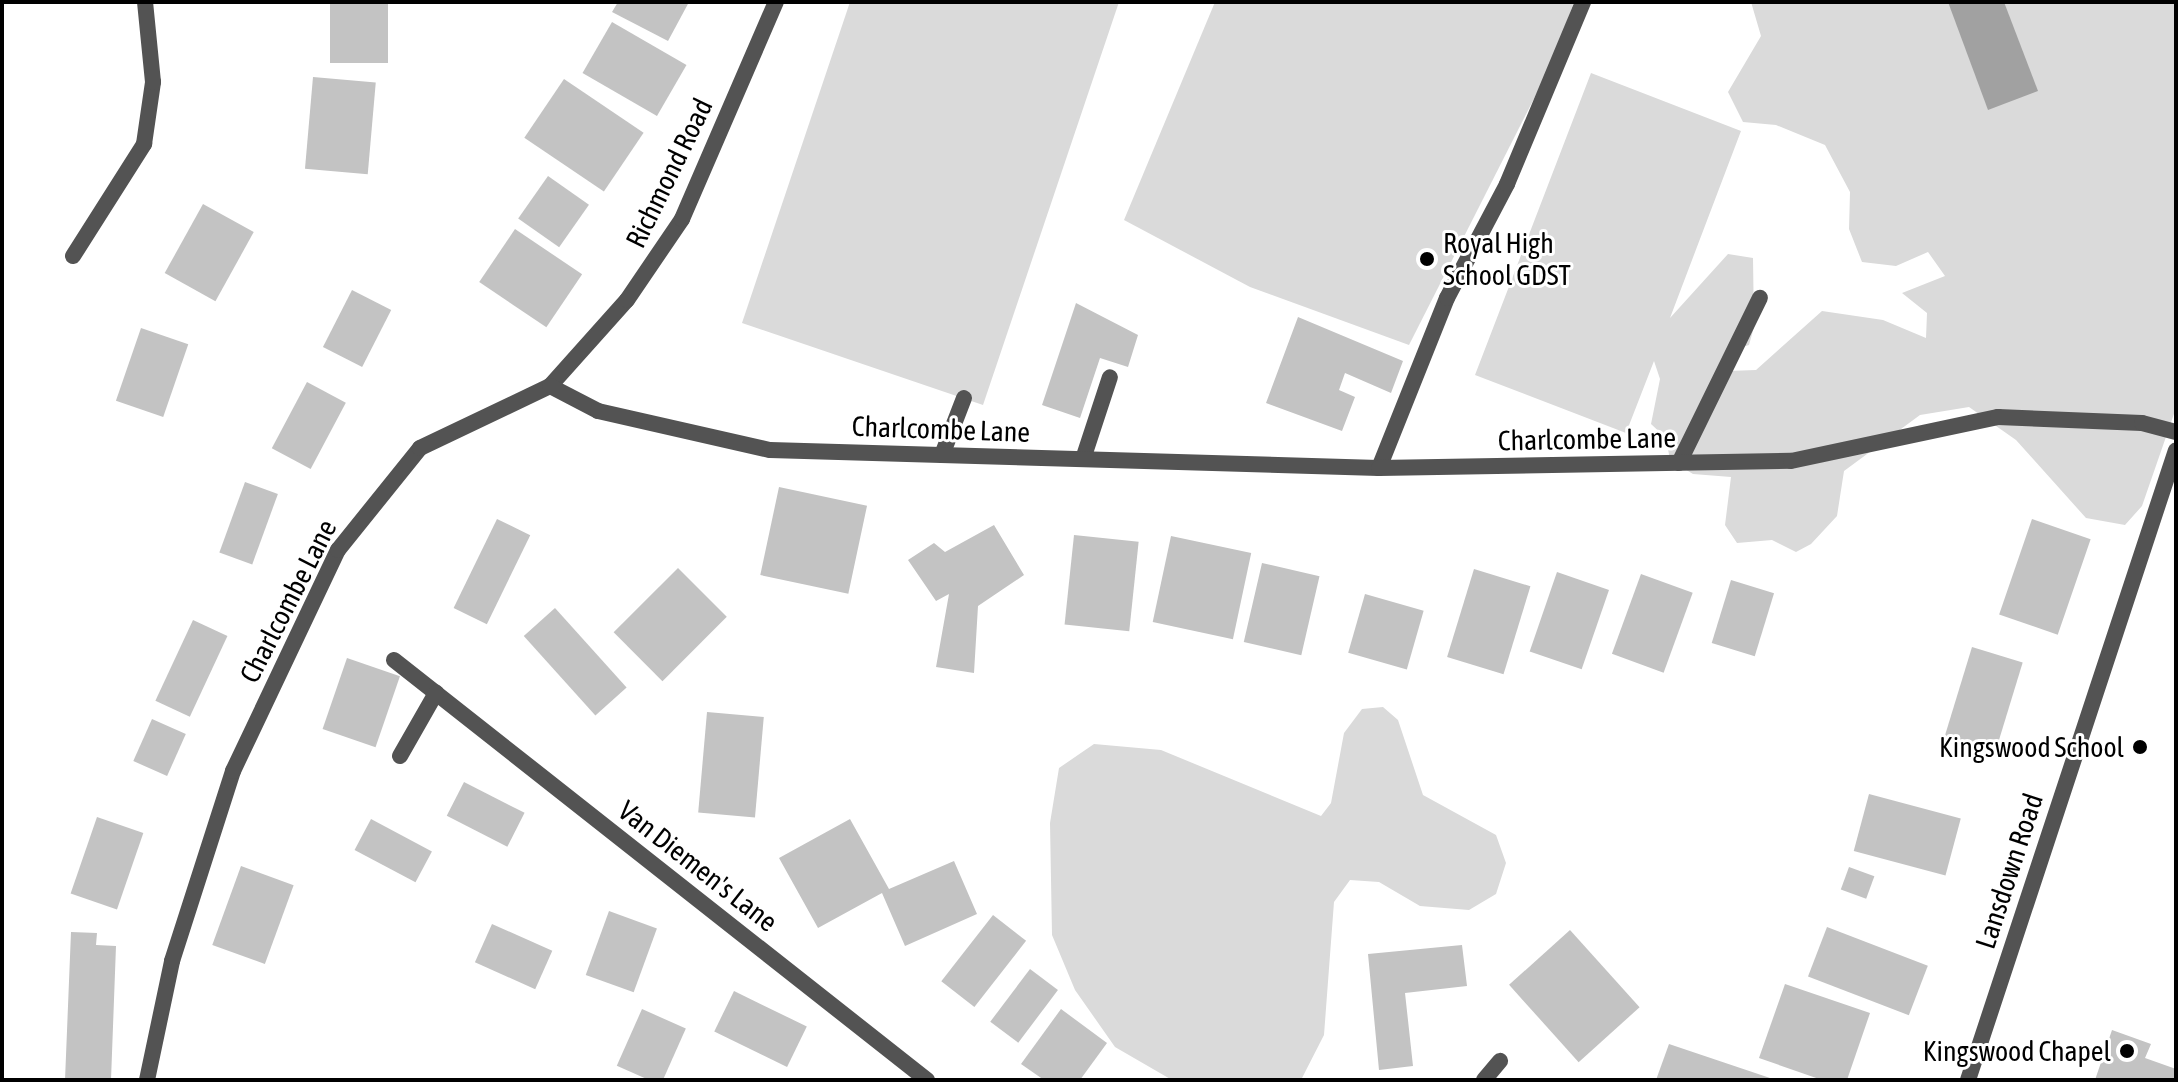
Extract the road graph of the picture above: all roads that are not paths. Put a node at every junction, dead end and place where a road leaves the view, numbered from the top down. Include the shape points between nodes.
1 (145, 2) edge
2 (776, 2) edge
3 (1583, 2) edge
4 (73, 256) dead end
5 (1760, 298) dead end
6 (1110, 377) dead end
7 (550, 386) junction
8 (964, 398) dead end
9 (2176, 432) edge
10 (2176, 450) edge
11 (942, 455) junction
12 (1083, 459) junction
13 (1679, 463) junction
14 (1379, 468) junction
15 (394, 660) dead end
16 (436, 693) junction
17 (400, 756) dead end
18 (1500, 1061) dead end
19 (147, 1080) edge
20 (927, 1080) edge
21 (1484, 1080) edge
22 (1968, 1080) edge

1 - 4 street via 153,82 144,144
2 - 7 street, Richmond Road via 676,229 627,300
3 - 14 street via 1507,184 1447,298
5 - 13 street
6 - 12 street
7 - 11 street, Charlcombe Lane via 598,411 770,450
7 - 19 street, Charlcombe Lane via 420,448 338,550 233,771 172,961
8 - 11 street
9 - 13 street, Charlcombe Lane via 2142,423 1998,417 1791,461
10 - 22 street, Lansdown Road
11 - 12 street, Charlcombe Lane
12 - 14 street, Charlcombe Lane
13 - 14 street, Charlcombe Lane
15 - 16 street, Van Diemen's Lane
16 - 17 street
16 - 20 street, Van Diemen's Lane
18 - 21 street

